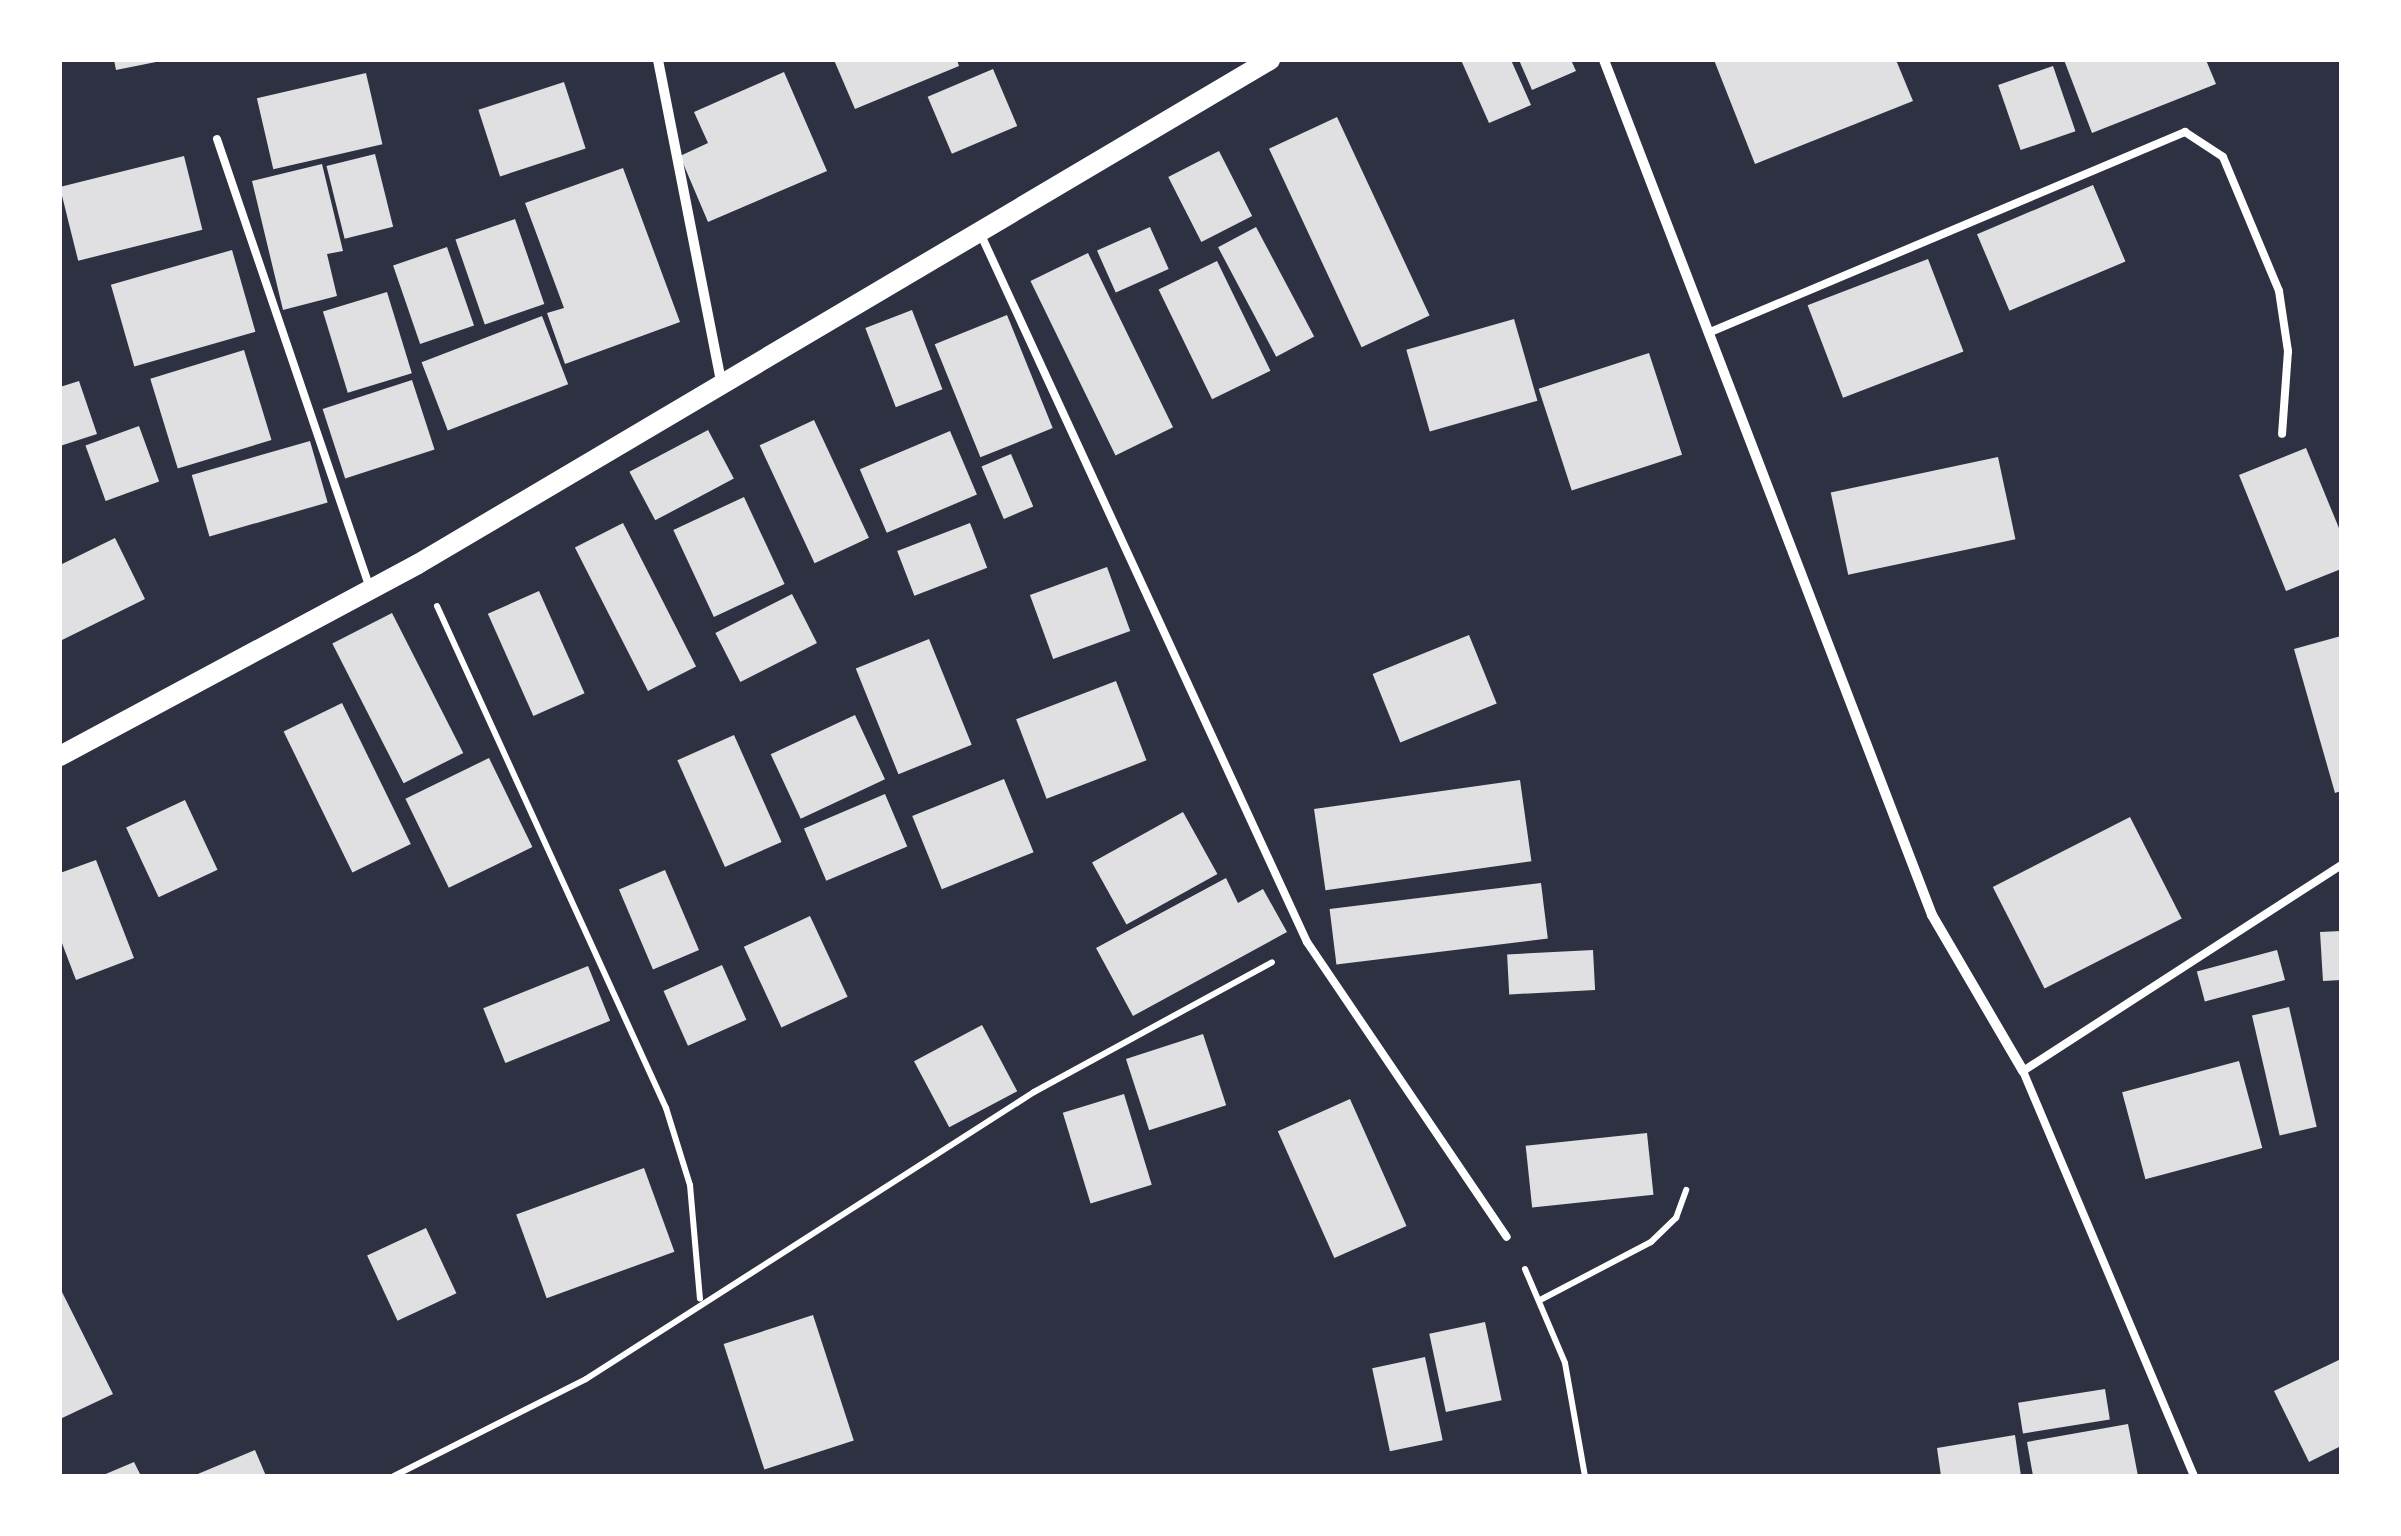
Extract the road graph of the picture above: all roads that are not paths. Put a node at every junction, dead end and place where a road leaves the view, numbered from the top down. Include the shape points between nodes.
1 (658, 60) edge
2 (1270, 60) edge
3 (1604, 60) edge
4 (216, 139) dead end
5 (980, 235) junction
6 (1708, 333) junction
7 (722, 386) junction
8 (2282, 434) dead end
9 (370, 590) junction
10 (60, 756) edge
11 (2341, 865) edge
12 (2023, 1070) junction
13 (1507, 1237) road end
14 (2194, 1476) edge

1 - 7 street
2 - 5 main road
3 - 6 street
4 - 9 lane
5 - 7 main road
5 - 13 lane via 1307,942
6 - 8 lane via 2186,132 2223,157 2279,291 2288,351
6 - 12 street via 1932,915
7 - 9 main road
9 - 10 main road
11 - 12 lane
12 - 14 lane

